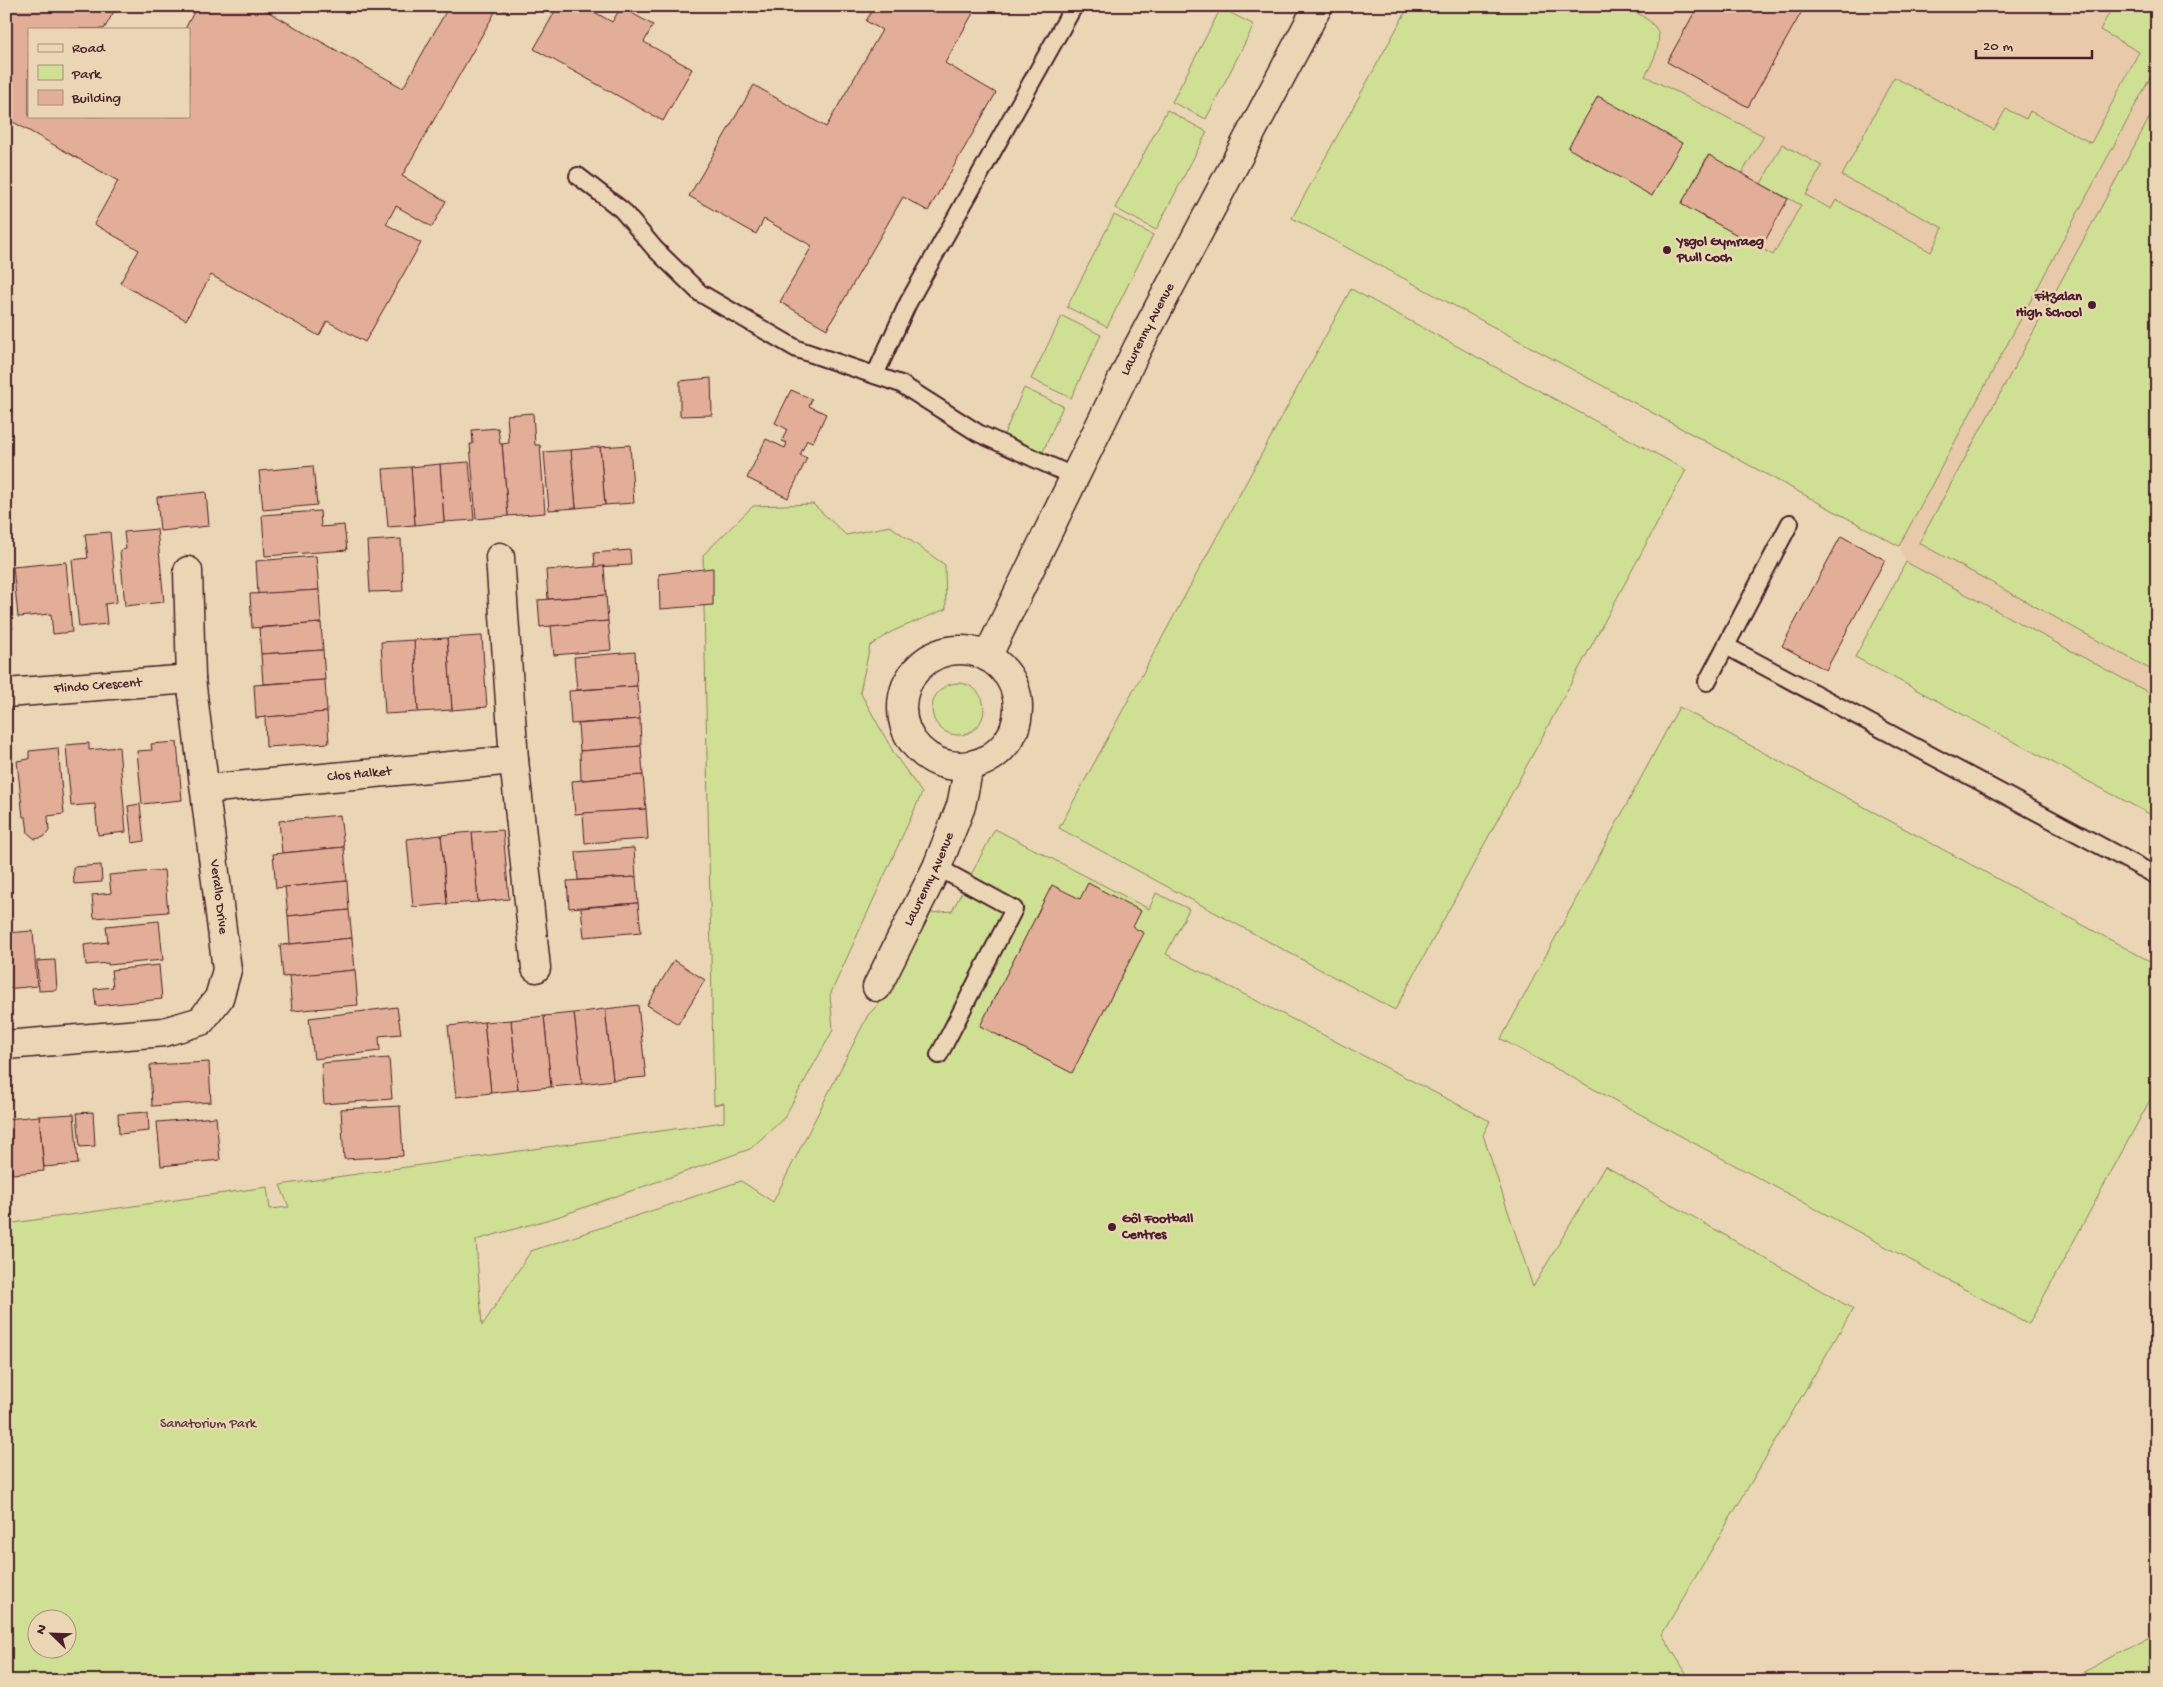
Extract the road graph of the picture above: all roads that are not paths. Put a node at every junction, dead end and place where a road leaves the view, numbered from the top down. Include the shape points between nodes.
1 (1074, 6) edge
2 (1318, 6) edge
3 (578, 176) dead end
4 (875, 375) junction
5 (1075, 477) junction
6 (1790, 523) dead end
7 (500, 557) dead end
8 (188, 571) dead end
9 (1726, 646) junction
10 (987, 657) junction
11 (191, 679) junction
12 (1708, 682) dead end
13 (6, 692) edge
14 (514, 760) junction
15 (969, 766) junction
16 (205, 789) junction
17 (937, 867) junction
18 (2157, 876) edge
19 (536, 968) dead end
20 (876, 987) dead end
21 (6, 1045) edge
22 (939, 1054) dead end

1 - 4 lane via 908,303
2 - 5 street, Lawrenny Avenue via 1138,347
3 - 4 lane via 622,210 655,249 700,293 797,349
4 - 5 lane via 900,384 978,433
5 - 10 street, Lawrenny Avenue
6 - 9 lane
7 - 14 street
8 - 11 street, Verallo Drive
9 - 12 lane
9 - 18 lane
10 - 15 street via 1001,667 1012,682 1018,699 1018,718 1012,735 1001,750
10 - 15 street via 968,650 948,652 930,659 915,672 905,689 902,709 906,728 916,746 931,758 949,765
11 - 13 street, Flindo Crescent
11 - 16 street, Verallo Drive
14 - 16 street, Clos Halket
14 - 19 street
15 - 17 street, Lawrenny Avenue via 961,806
16 - 21 street, Verallo Drive via 227,970 219,998 201,1021 164,1032
17 - 20 street, Lawrenny Avenue
17 - 22 lane via 1014,909

